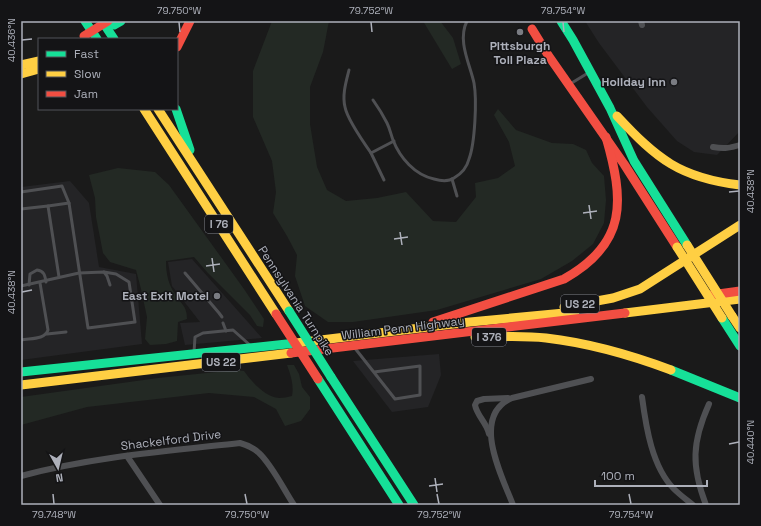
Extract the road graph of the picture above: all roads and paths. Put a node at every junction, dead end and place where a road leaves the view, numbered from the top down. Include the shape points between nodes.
1 (85, 21) edge
2 (102, 21) edge
3 (190, 21) edge
4 (467, 21) edge
5 (561, 21) edge
6 (114, 22) edge
7 (529, 24) edge
8 (85, 38) edge
9 (96, 38) edge
10 (113, 38) edge
11 (178, 45) edge
12 (38, 61) edge
13 (21, 65) edge
14 (38, 69) edge
15 (350, 70) dead end
16 (590, 72) junction
17 (21, 74) edge
18 (569, 85) junction
19 (373, 100) dead end
20 (610, 108) junction
21 (145, 110) edge
22 (159, 110) edge
23 (176, 110) edge
24 (606, 137) junction
25 (394, 142) junction
26 (740, 145) edge
27 (713, 147) dead end
28 (371, 153) junction
29 (198, 171) junction
30 (452, 179) junction
31 (384, 180) dead end
32 (740, 185) edge
33 (21, 192) edge
34 (457, 196) dead end
35 (69, 203) junction
36 (48, 206) junction
37 (21, 210) edge
38 (740, 224) edge
39 (104, 272) junction
40 (79, 273) junction
41 (185, 273) dead end
42 (59, 277) junction
43 (46, 282) junction
44 (40, 283) junction
45 (30, 285) junction
46 (110, 285) dead end
47 (21, 286) edge
48 (740, 291) edge
49 (740, 299) edge
50 (222, 317) dead end
51 (470, 322) junction
52 (223, 323) dead end
53 (740, 328) edge
54 (226, 330) junction
55 (401, 331) junction
56 (66, 332) dead end
57 (47, 334) junction
58 (421, 338) junction
59 (21, 340) edge
60 (352, 346) junction
61 (740, 346) edge
62 (254, 348) junction
63 (194, 354) junction
64 (21, 372) edge
65 (374, 372) junction
66 (591, 379) dead end
67 (21, 386) edge
68 (642, 397) dead end
69 (512, 398) junction
70 (740, 398) edge
71 (709, 404) dead end
72 (491, 439) junction
73 (127, 456) junction
74 (21, 476) edge
75 (702, 496) junction
76 (160, 505) edge
77 (294, 505) edge
78 (399, 505) edge
79 (414, 505) edge
80 (512, 505) edge
81 (693, 505) edge
82 (698, 505) edge
83 (706, 505) edge

1 - 9 highway
2 - 10 highway
3 - 11 highway
4 - 30 lane via 464,27 464,42 475,90 473,139 469,161 461,173
5 - 16 highway
6 - 8 highway
7 - 18 highway
12 - 13 highway
14 - 17 highway
15 - 28 lane via 344,92 344,107
16 - 18 lane
16 - 20 highway
18 - 24 highway
19 - 25 lane via 387,122
20 - 32 highway via 640,141 666,162 704,179
20 - 53 highway, bridge via 634,161
21 - 78 highway, Pennsylvania Turnpike / I 76, bridge
22 - 29 highway, Pennsylvania Turnpike / I 76
23 - 29 highway
24 - 55 highway via 617,180 618,211 608,240 588,264 557,281
24 - 61 highway, bridge
25 - 28 lane
25 - 30 lane via 404,158 421,175 443,181
26 - 27 street via 723,149
28 - 31 lane
29 - 79 highway, Pennsylvania Turnpike / I 76, bridge
30 - 34 lane
33 - 35 lane via 62,186
35 - 36 lane
35 - 40 lane
36 - 37 lane
36 - 42 lane
38 - 51 highway, US 22 via 659,278 631,292 597,301
39 - 40 lane
39 - 40 lane via 116,274 129,282 135,322 88,328
39 - 46 lane
40 - 42 lane
41 - 50 lane
42 - 43 lane
43 - 44 lane
43 - 45 lane via 44,273 37,270 30,274
44 - 45 lane
44 - 57 lane
45 - 47 lane
48 - 51 highway, William Penn Highway
49 - 58 highway, William Penn Highway
51 - 55 highway, William Penn Highway / US 22
52 - 54 lane
54 - 62 lane via 233,330
54 - 63 lane via 197,335
55 - 62 highway, William Penn Highway / US 22
56 - 57 lane
57 - 59 lane
58 - 60 highway, William Penn Highway / US 22
58 - 70 highway, I 376 via 531,337 598,347 677,371
60 - 65 lane
60 - 67 highway, William Penn Highway / US 22
62 - 63 highway, William Penn Highway / US 22
63 - 64 highway, William Penn Highway / US 22
65 - 65 lane via 395,399 420,396 420,366
66 - 69 street
68 - 81 street via 649,438 660,469 673,489
69 - 72 street via 504,402 496,414 492,423
69 - 72 street via 477,401 476,410
71 - 75 street via 697,435 695,453
72 - 80 street
73 - 74 street, Shackelford Drive
73 - 76 street
73 - 77 street, Shackelford Drive via 240,443 250,446 267,462
75 - 82 street via 703,501
75 - 83 street

